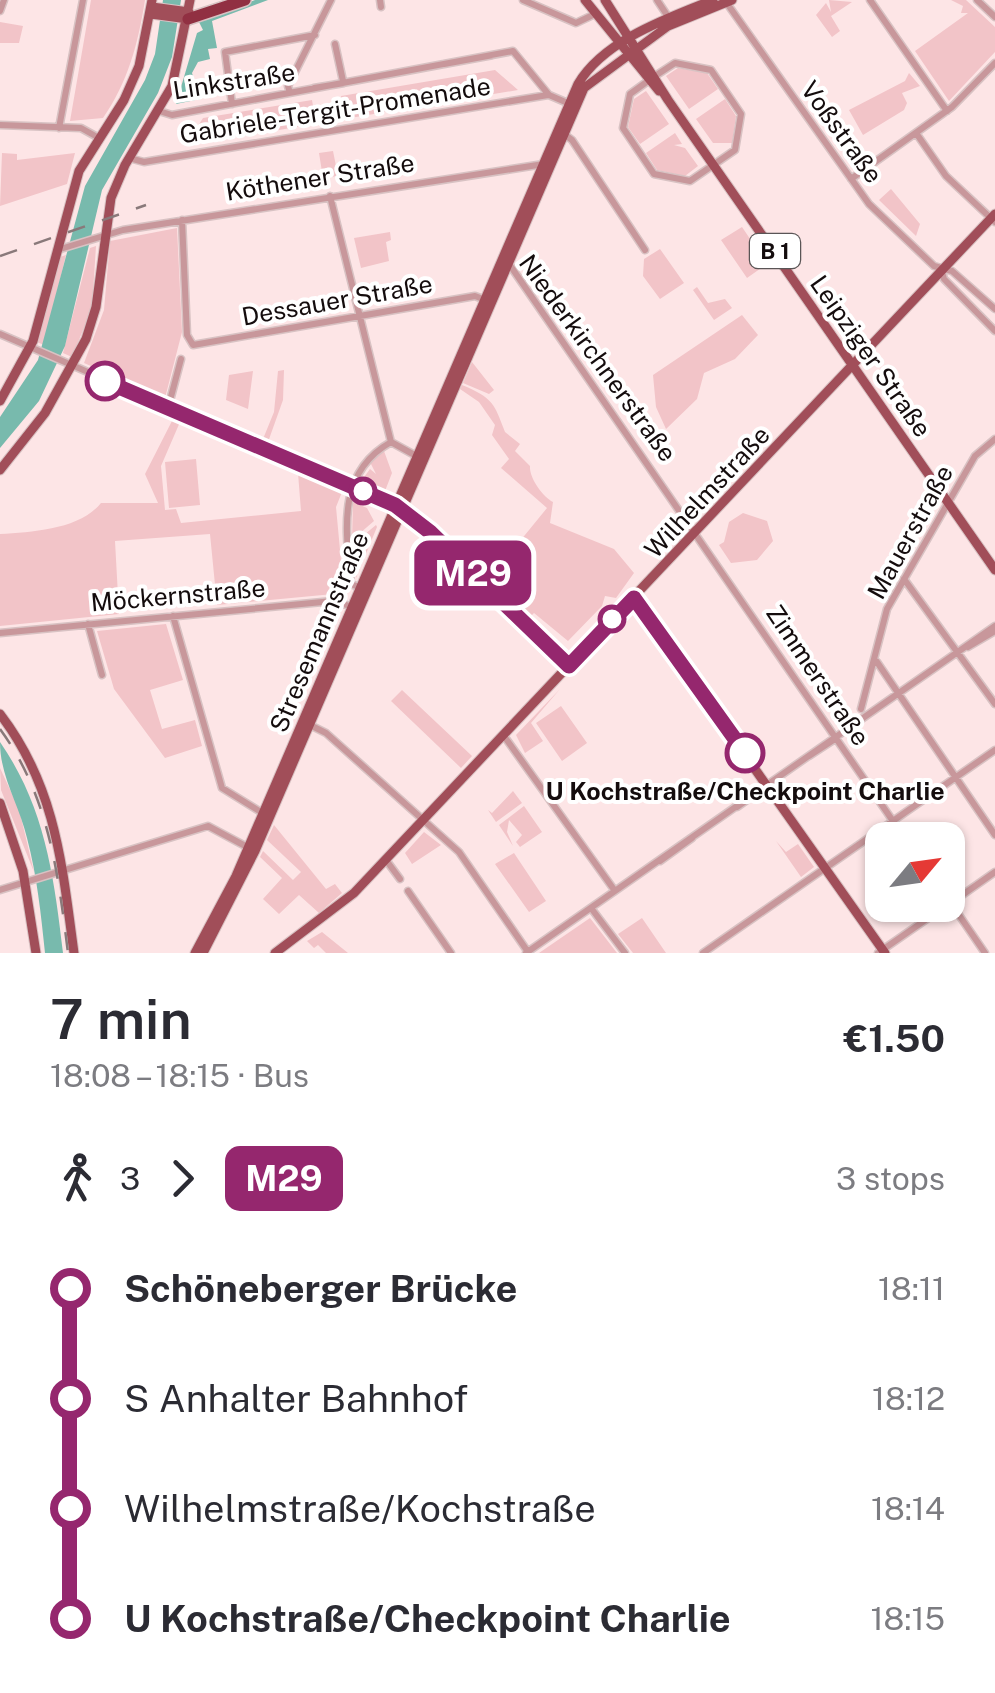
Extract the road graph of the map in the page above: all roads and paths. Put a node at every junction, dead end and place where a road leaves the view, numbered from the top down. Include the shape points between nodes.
1 (4, 0) edge
2 (84, 0) edge
3 (224, 0) edge
4 (245, 0) edge
5 (331, 0) edge
6 (524, 0) edge
7 (605, 0) edge
8 (658, 0) edge
9 (714, 0) edge
10 (870, 0) edge
11 (977, 0) edge
12 (586, 1) edge
13 (727, 1) edge
14 (155, 9) edge
15 (0, 11) edge
16 (186, 12) edge
17 (596, 14) junction
18 (995, 17) edge
19 (670, 21) junction
20 (314, 34) junction
21 (634, 43) junction
22 (335, 44) dead end
23 (624, 50) junction
24 (995, 62) edge
25 (651, 78) junction
26 (344, 82) junction
27 (290, 93) junction
28 (549, 95) junction
29 (232, 104) junction
30 (572, 105) junction
31 (159, 111) junction
32 (947, 111) junction
33 (0, 124) edge
34 (59, 128) junction
35 (916, 133) junction
36 (564, 134) junction
37 (98, 138) junction
38 (129, 158) junction
39 (714, 164) junction
40 (546, 165) junction
41 (851, 179) junction
42 (330, 196) junction
43 (994, 218) edge
44 (182, 220) junction
45 (100, 236) junction
46 (61, 249) junction
47 (645, 250) dead end
48 (504, 260) junction
49 (942, 270) junction
50 (486, 301) junction
51 (994, 306) edge
52 (359, 316) junction
53 (982, 317) junction
54 (995, 332) edge
55 (0, 334) edge
56 (35, 349) junction
57 (181, 359) dead end
58 (67, 363) junction
59 (853, 365) junction
60 (0, 402) edge
61 (168, 408) junction
62 (995, 440) edge
63 (391, 442) junction
64 (420, 458) junction
65 (0, 470) edge
66 (352, 487) junction
67 (948, 502) junction
68 (398, 507) junction
69 (697, 532) junction
70 (995, 570) edge
71 (904, 579) junction
72 (364, 589) junction
73 (634, 598) junction
74 (355, 608) junction
75 (173, 616) junction
76 (88, 624) junction
77 (995, 628) edge
78 (0, 633) edge
79 (959, 653) junction
80 (877, 662) junction
81 (569, 666) junction
82 (102, 675) dead end
83 (899, 694) junction
84 (995, 704) edge
85 (861, 709) dead end
86 (0, 714) edge
87 (306, 723) junction
88 (504, 736) junction
89 (836, 738) junction
90 (995, 750) edge
91 (955, 777) junction
92 (768, 785) junction
93 (0, 803) edge
94 (266, 815) junction
95 (893, 820) junction
96 (422, 822) junction
97 (995, 836) edge
98 (252, 849) junction
99 (386, 860) junction
100 (824, 867) junction
101 (59, 872) junction
102 (995, 872) edge
103 (400, 879) dead end
104 (30, 881) junction
105 (0, 890) edge
106 (408, 891) dead end
107 (615, 891) junction
108 (965, 892) edge
109 (590, 908) junction
110 (922, 922) edge
111 (962, 922) edge
112 (278, 952) edge
113 (527, 952) edge
114 (882, 952) edge
115 (36, 953) edge
116 (74, 953) edge
117 (195, 953) edge
118 (203, 953) edge
119 (451, 953) edge
120 (625, 953) edge
121 (703, 953) edge
122 (985, 953) edge

1 - 15 street
2 - 34 street
3 - 16 highway
4 - 16 highway
5 - 20 street
6 - 17 street via 576,23
7 - 21 main road, B 1
8 - 19 street
9 - 19 main road
10 - 32 street
11 - 18 street
12 - 17 main road, B 1
13 - 19 main road
13 - 41 street, Voßstraße
14 - 16 main road
14 - 37 main road via 134,81
16 - 31 main road via 177,71
17 - 23 main road, B 1
19 - 21 main road
20 - 27 street
20 - 29 street via 225,52
21 - 23 main road
21 - 25 main road, B 1
22 - 26 street
23 - 25 main road, B 1
23 - 30 main road via 585,73
24 - 32 street
25 - 39 main road, B 1
25 - 39 street via 675,62 709,68 741,115 736,146
25 - 39 street via 630,94 623,128 653,172 690,181
26 - 27 street, Linkstraße
26 - 28 street, Linkstraße via 517,53
27 - 29 street, Linkstraße
28 - 30 street
28 - 38 street, Gabriele-Tergit-Promenade via 144,162
29 - 31 street, Linkstraße via 172,115
30 - 36 main road, Stresemannstraße
30 - 40 main road, Stresemannstraße
31 - 38 main road
32 - 35 street
33 - 34 street
34 - 37 street via 81,128
35 - 41 street
35 - 43 street via 946,176
36 - 40 main road, Stresemannstraße
36 - 47 street
37 - 46 main road via 79,171
38 - 45 main road
39 - 59 main road, Leipziger Straße / B 1
40 - 42 street, Köthener Straße
40 - 48 main road, Stresemannstraße
41 - 49 street, Voßstraße
42 - 44 street, Köthener Straße
42 - 52 street
43 - 49 main road, Wilhelmstraße
44 - 45 street, Köthener Straße
44 - 52 street, Dessauer Straße via 190,344
45 - 46 street, Köthener Straße
45 - 58 main road via 94,317
46 - 56 main road
48 - 50 main road, Stresemannstraße
48 - 69 street, Niederkirchnerstraße
49 - 51 street
49 - 53 street
49 - 59 main road, Wilhelmstraße
50 - 52 street, Dessauer Straße via 475,296
50 - 64 main road, Stresemannstraße
51 - 53 street
52 - 63 street
53 - 54 street
55 - 56 street
56 - 58 street
56 - 60 main road
57 - 61 street
58 - 61 street
58 - 65 main road via 44,413
59 - 67 main road, Leipziger Straße / B 1
59 - 69 main road, Wilhelmstraße
61 - 66 street
62 - 67 street, Mauerstraße via 978,452
63 - 64 street
63 - 66 street via 368,456
64 - 68 main road, Stresemannstraße
66 - 68 street
66 - 72 street via 344,508 352,584
67 - 70 main road, Leipziger Straße / B 1
67 - 71 street, Mauerstraße
68 - 72 main road, Stresemannstraße
68 - 81 street
69 - 73 main road, Wilhelmstraße
69 - 89 street, Zimmerstraße
71 - 79 street
71 - 80 street, Mauerstraße via 886,612
72 - 74 main road, Stresemannstraße
73 - 81 main road, Wilhelmstraße
73 - 92 main road
74 - 75 street, Möckernstraße via 333,601
74 - 87 main road, Stresemannstraße
75 - 76 street, Möckernstraße
75 - 94 street via 222,788
76 - 78 street, Möckernstraße
76 - 82 street
77 - 79 street
79 - 83 street
79 - 84 street
80 - 83 street
80 - 85 street, Mauerstraße
81 - 88 main road, Wilhelmstraße
83 - 89 street
83 - 91 street
86 - 101 main road via 43,784
87 - 94 main road, Stresemannstraße
87 - 96 street via 331,737
88 - 96 main road, Wilhelmstraße
88 - 107 street
89 - 92 street
89 - 95 street, Zimmerstraße
90 - 91 street
91 - 95 street
91 - 97 street
92 - 100 main road
92 - 107 street
93 - 104 main road
94 - 98 main road, Stresemannstraße
95 - 100 street
96 - 99 main road, Wilhelmstraße
96 - 113 street via 459,852
98 - 101 street via 205,827
98 - 117 main road, Stresemannstraße
98 - 118 main road, Stresemannstraße
99 - 103 street
99 - 112 main road, Wilhelmstraße via 338,908
100 - 114 main road
100 - 121 street
101 - 104 street
101 - 116 main road
102 - 108 street
104 - 105 street
104 - 115 main road
106 - 119 street
107 - 109 street
109 - 113 street
109 - 120 street
110 - 114 street
111 - 122 street

